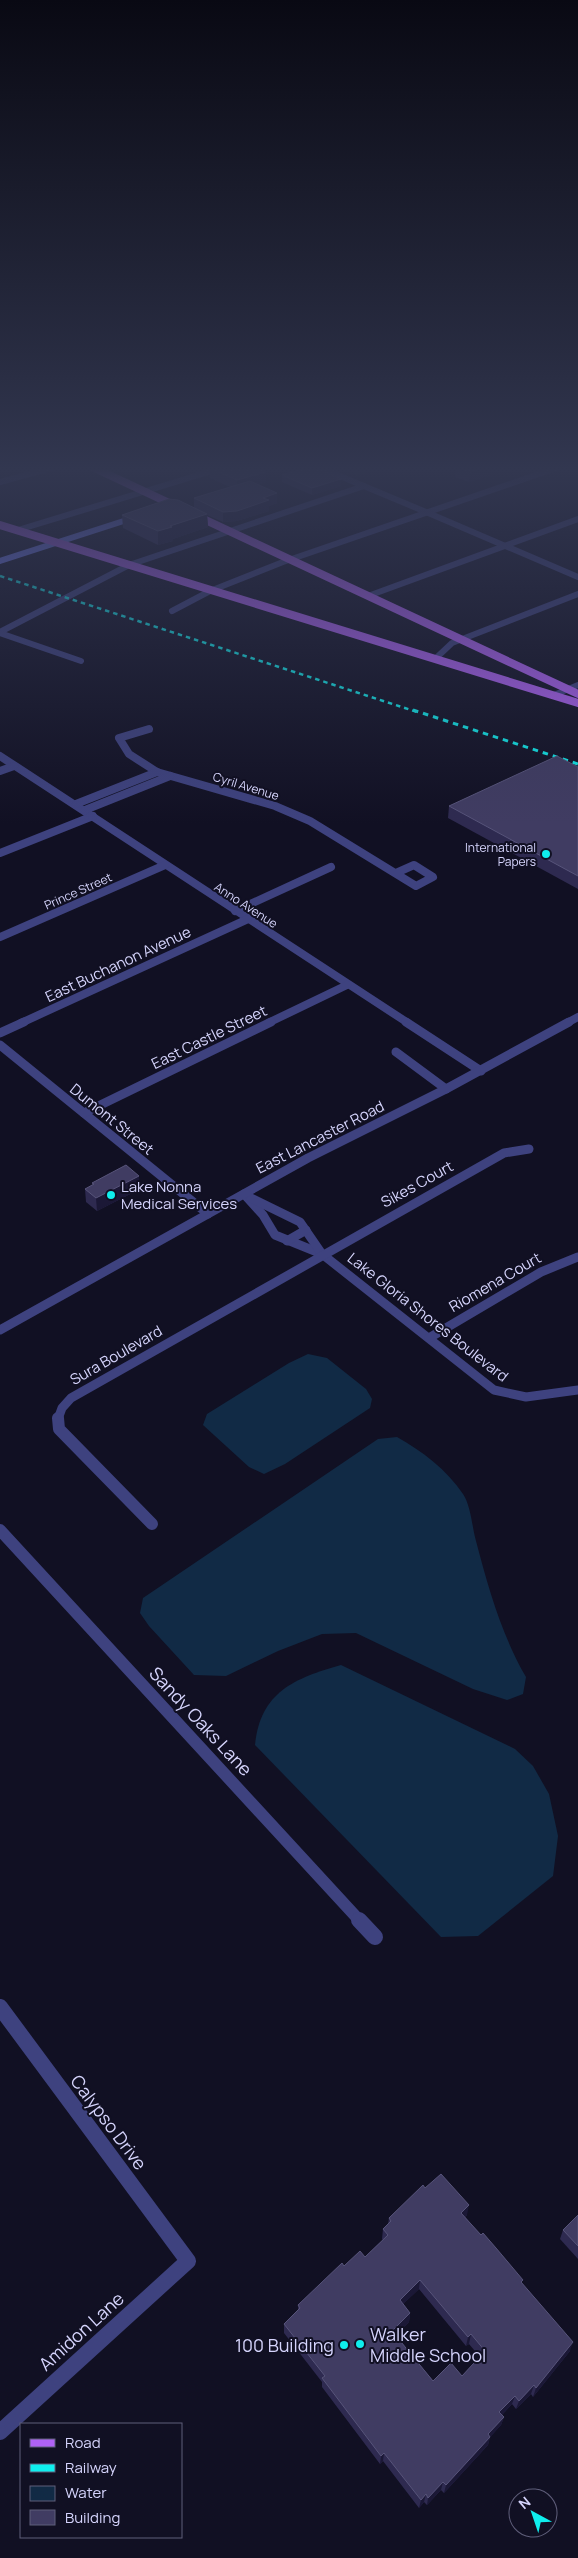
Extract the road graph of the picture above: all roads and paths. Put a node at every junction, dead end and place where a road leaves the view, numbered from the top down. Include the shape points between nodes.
1 (90, 585) edge
2 (192, 585) edge
3 (224, 585) edge
4 (346, 585) edge
5 (397, 585) edge
6 (210, 591) junction
7 (578, 594) edge
8 (368, 596) junction
9 (172, 611) dead end
10 (0, 633) edge
11 (461, 640) junction
12 (435, 659) junction
13 (81, 661) dead end
14 (578, 685) edge
15 (568, 689) junction
16 (578, 694) edge
17 (554, 696) junction
18 (578, 703) edge
19 (149, 729) dead end
20 (0, 756) edge
21 (14, 766) junction
22 (0, 771) edge
23 (157, 772) junction
24 (170, 776) junction
25 (91, 798) junction
26 (102, 803) junction
27 (76, 804) junction
28 (85, 810) junction
29 (93, 816) junction
30 (0, 853) edge
31 (165, 865) junction
32 (331, 867) dead end
33 (396, 873) dead end
34 (234, 911) junction
35 (248, 920) junction
36 (0, 937) edge
37 (346, 985) junction
38 (578, 1017) edge
39 (0, 1033) edge
40 (0, 1045) edge
41 (396, 1052) dead end
42 (481, 1071) junction
43 (446, 1090) junction
44 (84, 1113) junction
45 (528, 1149) dead end
46 (244, 1194) junction
47 (208, 1214) junction
48 (306, 1230) junction
49 (287, 1241) junction
50 (322, 1254) junction
51 (578, 1257) edge
52 (0, 1330) edge
53 (429, 1338) junction
54 (578, 1390) edge
55 (152, 1524) dead end
56 (0, 1530) edge
57 (374, 1938) dead end
58 (0, 2007) edge
59 (188, 2260) joint
60 (0, 2432) edge

1 - 10 street
2 - 6 main road
3 - 6 street
4 - 8 main road
5 - 8 street
6 - 9 street
6 - 12 main road
7 - 11 street
8 - 11 main road
10 - 13 street
11 - 12 street via 452,643
11 - 15 main road
12 - 17 main road
14 - 15 street
15 - 16 main road
15 - 17 street
17 - 18 main road
19 - 23 street, Cyril Avenue via 119,738 129,754
20 - 21 street, Anno Avenue
21 - 22 street
21 - 27 street, Anno Avenue
23 - 24 street, Cyril Avenue
23 - 25 street
24 - 26 street
24 - 33 street, Cyril Avenue via 275,806 310,821
25 - 26 street
25 - 27 street
26 - 28 street
27 - 28 street, Anno Avenue
28 - 29 street, Anno Avenue
29 - 30 street
29 - 31 street, Anno Avenue
31 - 34 street, Anno Avenue
31 - 36 street, Prince Street
32 - 34 street
34 - 35 street, Anno Avenue
35 - 37 street, Anno Avenue
35 - 39 street, East Buchanon Avenue
37 - 42 street, Anno Avenue
37 - 44 street, East Castle Street
38 - 42 street, East Lancaster Road
40 - 44 street, Dumont Street
41 - 43 street
42 - 43 street, East Lancaster Road
43 - 46 street, East Lancaster Road via 350,1136
44 - 47 street, Dumont Street
45 - 50 street, Sikes Court via 504,1153
46 - 47 street, East Lancaster Road
46 - 48 street, Lake Gloria Shores Boulevard via 296,1219
46 - 49 street, Lake Gloria Shores Boulevard via 263,1215 271,1232
47 - 52 street, East Lancaster Road
48 - 49 street
48 - 50 street, Lake Gloria Shores Boulevard
49 - 50 street, Lake Gloria Shores Boulevard
50 - 53 street, Lake Gloria Shores Boulevard
50 - 55 street, Sura Boulevard via 71,1398 62,1407 58,1415 59,1429
51 - 53 street, Riomena Court via 540,1272
53 - 54 street, Lake Gloria Shores Boulevard via 494,1390 504,1394 525,1398
56 - 57 street, Sandy Oaks Lane
58 - 59 street, Calypso Drive
59 - 60 street, Amidon Lane

